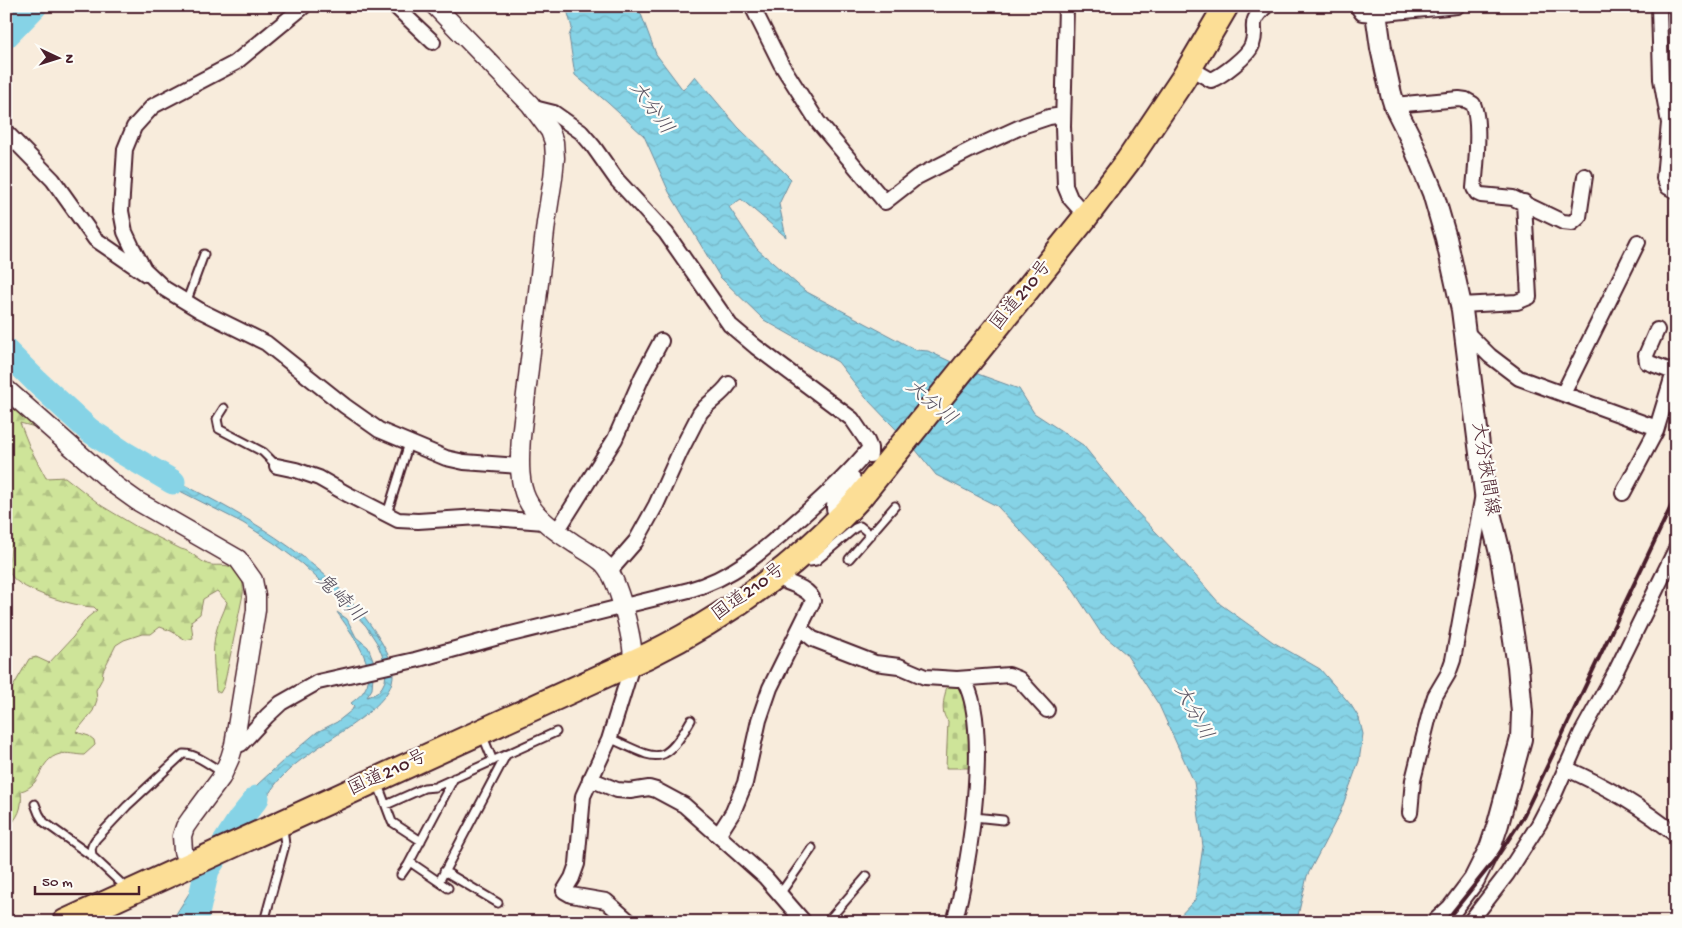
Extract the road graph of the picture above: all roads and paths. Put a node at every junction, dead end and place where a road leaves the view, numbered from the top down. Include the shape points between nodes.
1 (304, 6) edge
2 (395, 6) edge
3 (435, 6) edge
4 (752, 6) edge
5 (1066, 6) edge
6 (1226, 6) edge
7 (1266, 6) edge
8 (1357, 6) edge
9 (1457, 6) edge
10 (1660, 6) edge
11 (1376, 10) edge
12 (433, 42) dead end
13 (1190, 68) junction
14 (1394, 105) junction
15 (534, 108) junction
16 (1063, 115) junction
17 (6, 132) edge
18 (1671, 150) edge
19 (1585, 176) dead end
20 (1676, 191) edge
21 (1524, 202) junction
22 (1086, 216) junction
23 (1638, 242) dead end
24 (204, 254) dead end
25 (151, 277) junction
26 (186, 303) junction
27 (1461, 305) junction
28 (1657, 330) dead end
29 (1466, 332) junction
30 (661, 341) dead end
31 (1675, 372) edge
32 (729, 384) dead end
33 (6, 389) edge
34 (1563, 394) junction
35 (224, 408) dead end
36 (1657, 428) junction
37 (409, 443) junction
38 (879, 454) junction
39 (277, 466) joint
40 (519, 466) junction
41 (1484, 486) junction
42 (1623, 493) dead end
43 (895, 506) dead end
44 (387, 514) junction
45 (550, 527) junction
46 (871, 535) junction
47 (1676, 549) edge
48 (801, 554) junction
49 (849, 559) dead end
50 (609, 572) junction
51 (775, 575) junction
52 (622, 606) junction
53 (800, 628) junction
54 (633, 662) junction
55 (963, 679) junction
56 (1047, 710) dead end
57 (691, 720) dead end
58 (480, 732) junction
59 (556, 732) dead end
60 (609, 738) junction
61 (234, 745) junction
62 (506, 754) junction
63 (493, 761) junction
64 (1565, 768) junction
65 (223, 773) junction
66 (454, 778) junction
67 (376, 779) junction
68 (590, 779) junction
69 (35, 804) dead end
70 (386, 806) junction
71 (1410, 813) dead end
72 (974, 817) junction
73 (1003, 820) dead end
74 (275, 825) junction
75 (719, 834) junction
76 (1676, 835) edge
77 (421, 841) junction
78 (812, 848) dead end
79 (93, 857) junction
80 (196, 862) junction
81 (410, 862) junction
82 (444, 872) junction
83 (401, 875) dead end
84 (867, 876) dead end
85 (439, 882) junction
86 (448, 888) dead end
87 (128, 893) junction
88 (780, 894) junction
89 (498, 903) dead end
90 (65, 922) edge
91 (264, 922) edge
92 (630, 922) edge
93 (804, 922) edge
94 (827, 922) edge
95 (954, 922) edge
96 (1438, 922) edge
97 (1470, 922) edge

1 - 25 street via 235,62 163,99 134,127 126,149 122,222 132,247
2 - 12 street
3 - 15 street
4 - 16 street via 781,64 818,122 885,202 917,177 972,149 1049,116
5 - 16 street
6 - 13 highway, 国道210号
7 - 13 street via 1254,20 1252,45 1234,64 1211,80
8 - 11 street via 1362,13
9 - 11 street
10 - 18 street via 1661,78
11 - 14 main road, 大分挾間線
13 - 22 highway, 国道210号 via 1144,140
14 - 21 street via 1459,99 1473,104 1477,147 1474,188 1481,195
14 - 27 main road, 大分挾間線 via 1433,193
15 - 38 street via 554,114 581,132 616,180 666,233 730,324 852,419
15 - 40 street via 550,131 555,158
16 - 22 street via 1066,190
17 - 25 street via 53,180 95,239
18 - 20 street via 1664,178 1668,187
19 - 21 street via 1576,222 1563,222
21 - 27 street via 1529,296 1517,302
22 - 38 highway, 国道210号 via 1039,275
23 - 34 street
24 - 26 lane
25 - 26 street
26 - 37 street via 266,343 358,417
27 - 29 main road, 大分挾間線
28 - 31 street via 1646,355 1647,362
29 - 34 street via 1511,373
29 - 41 main road, 大分挾間線
30 - 45 street via 615,439
31 - 36 street
32 - 50 street via 700,413 636,540
33 - 61 street via 116,486 232,555 248,572 255,589 256,610
34 - 36 street
35 - 39 lane via 217,420 219,429 263,452
36 - 42 street
37 - 40 street via 446,458
37 - 44 lane
38 - 48 highway, 国道210号 via 860,497
38 - 52 street via 852,469 754,558 735,571 703,586
39 - 44 street via 319,478
40 - 45 street via 524,494 533,511
41 - 71 street via 1453,660 1430,712 1413,780
41 - 96 main road, 大分挾間線 via 1511,617 1522,731 1498,824 1481,869 1452,909
43 - 46 lane
44 - 45 street via 404,520 471,517
45 - 50 street via 603,563
46 - 48 lane via 860,526 816,561 810,562
46 - 49 lane
47 - 64 street
48 - 51 highway, 国道210号
50 - 52 street
51 - 53 street via 813,597
51 - 54 highway, 国道210号 via 705,625
52 - 54 street
52 - 61 street via 318,682 281,703 241,744
53 - 55 street via 813,639 875,662 899,666 928,677
53 - 75 street via 765,701 745,783
54 - 58 highway, 国道210号
54 - 60 street
55 - 56 street via 1017,677
55 - 72 street via 968,688 975,725
57 - 60 lane via 678,743 662,756 653,757
58 - 63 lane
58 - 67 highway, 国道210号
59 - 62 lane
60 - 68 street
61 - 65 street
62 - 63 lane
62 - 82 lane
63 - 66 lane
64 - 76 street via 1630,800
64 - 97 street via 1530,839
65 - 79 lane via 183,754 96,839 90,851
65 - 80 street via 182,836 182,846
66 - 70 lane
66 - 77 lane
67 - 70 lane
67 - 74 highway, 国道210号
68 - 75 street via 617,790 656,790 684,805
68 - 92 street via 581,801 577,864 564,891 606,901
69 - 79 lane via 44,822
70 - 77 lane via 392,822
72 - 73 lane
72 - 95 street
74 - 80 highway, 国道210号
74 - 91 lane via 284,832 285,845
75 - 88 street
77 - 81 lane
78 - 88 lane
79 - 87 lane
80 - 87 highway, 国道210号
81 - 83 lane
81 - 85 lane
82 - 85 lane
82 - 89 lane
84 - 94 lane
85 - 86 lane
87 - 90 highway, 国道210号
88 - 93 street

